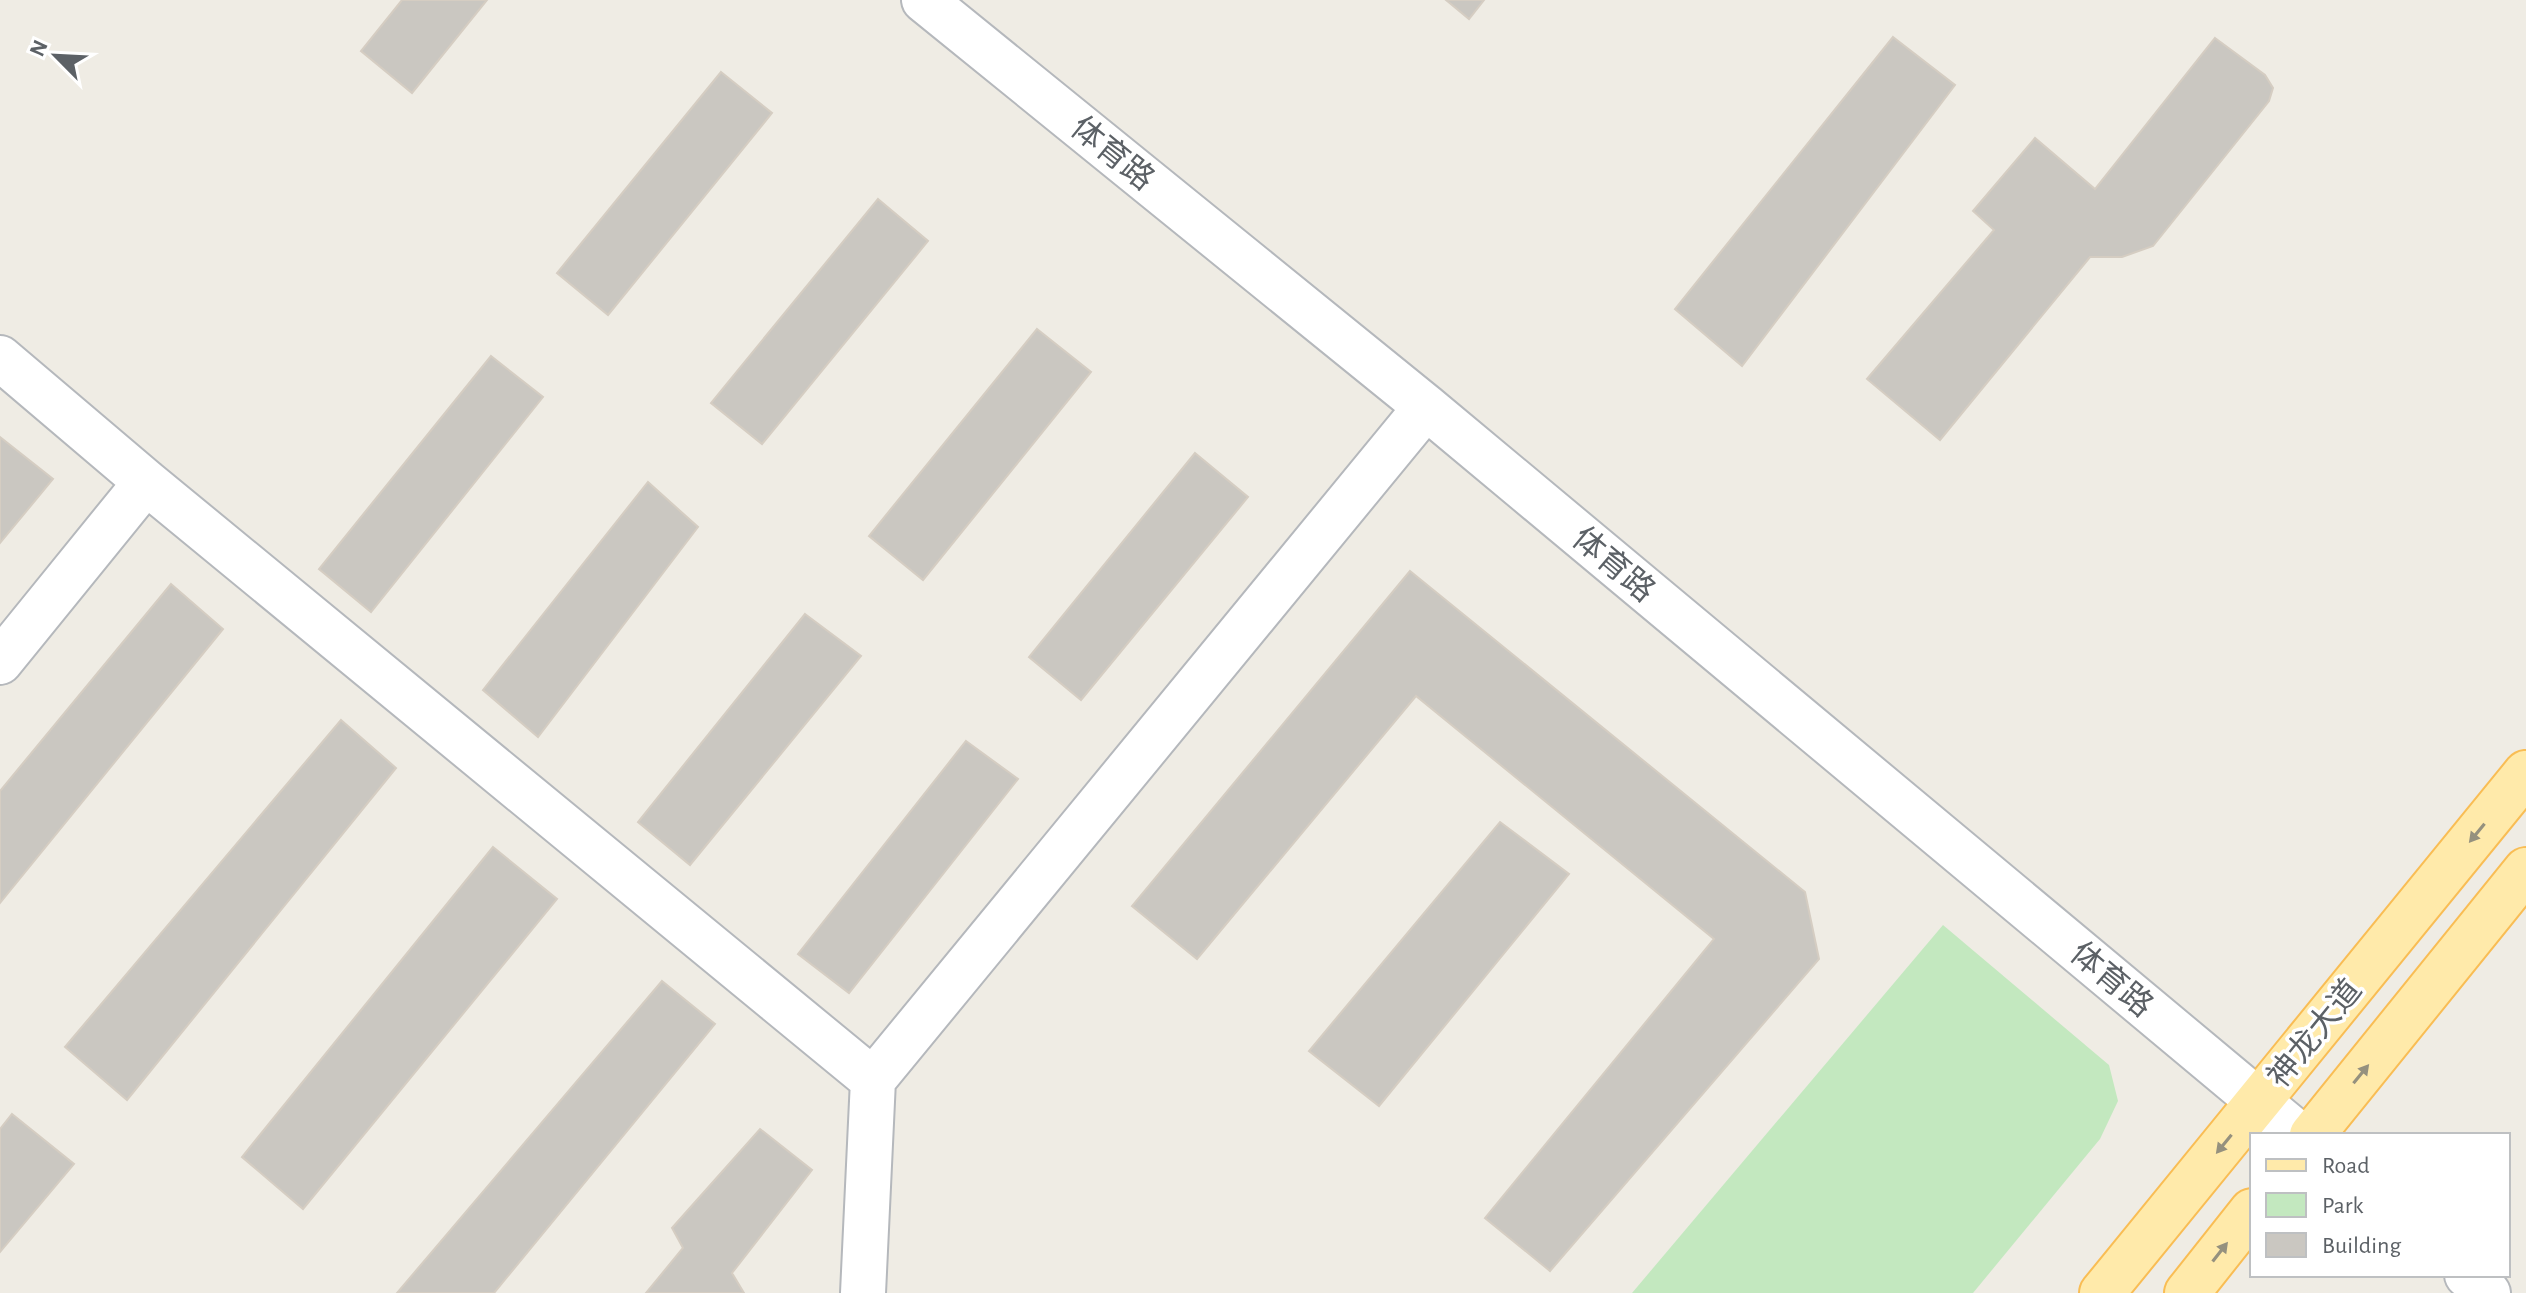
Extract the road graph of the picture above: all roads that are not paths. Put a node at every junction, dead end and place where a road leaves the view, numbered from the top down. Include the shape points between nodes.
1 (924, 0) edge
2 (0, 358) edge
3 (1426, 407) junction
4 (146, 482) junction
5 (0, 662) edge
6 (2526, 773) edge
7 (2526, 870) edge
8 (873, 1080) junction
9 (2259, 1101) junction
10 (2297, 1133) edge
11 (2314, 1133) edge
12 (2250, 1214) edge
13 (2469, 1277) edge
14 (863, 1293) edge
15 (2102, 1293) edge
16 (2187, 1293) edge
17 (2488, 1293) edge

1 - 3 street, 体育路
2 - 4 street
3 - 8 street
3 - 9 street, 体育路
4 - 5 street
4 - 8 street
6 -> 9 main road, 神龙大道
11 -> 7 main road, 神龙大道
8 - 14 street
9 - 10 street, 体育路
9 -> 15 main road, 神龙大道
16 -> 12 main road
13 - 17 street

